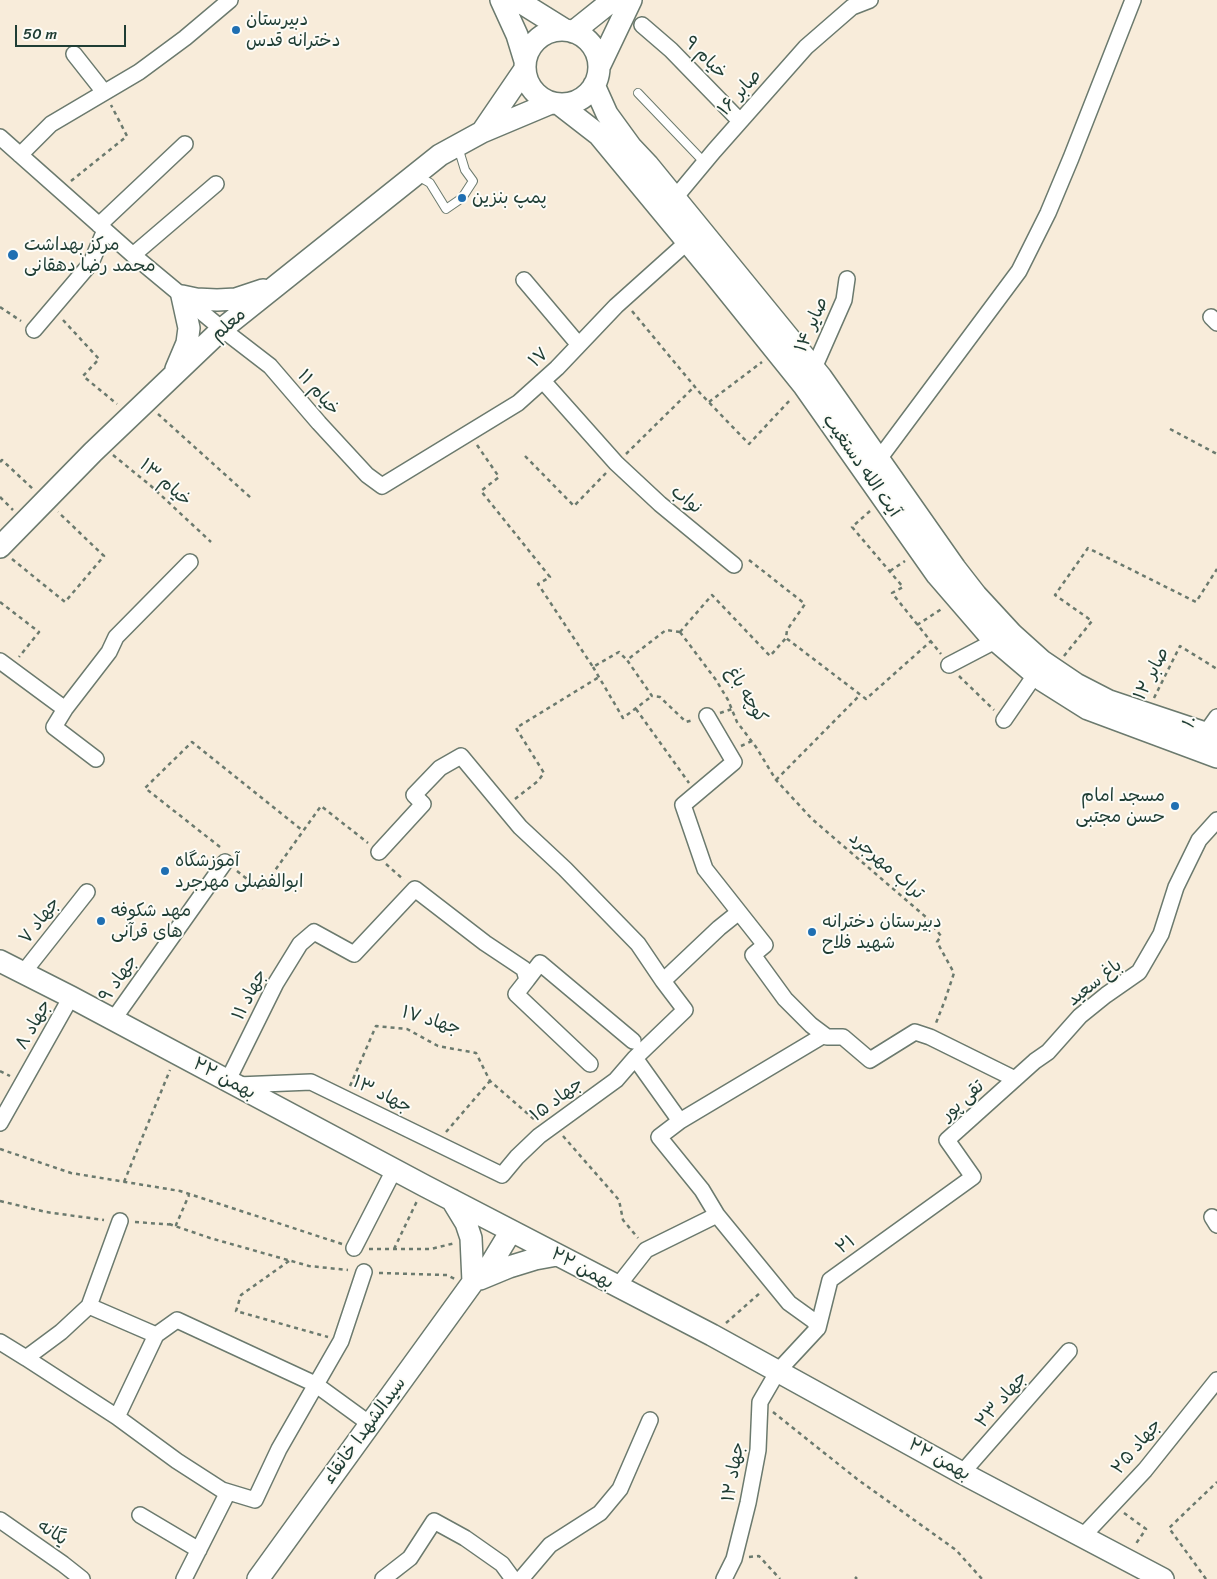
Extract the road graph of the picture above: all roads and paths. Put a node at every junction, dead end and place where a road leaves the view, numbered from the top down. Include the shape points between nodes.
1 (229, 0) edge
2 (501, 0) edge
3 (517, 0) edge
4 (613, 0) edge
5 (631, 0) edge
6 (870, 0) edge
7 (1133, 0) edge
8 (848, 4) edge
9 (642, 25) dead end
10 (569, 31) junction
11 (74, 54) dead end
12 (525, 65) junction
13 (596, 76) junction
14 (104, 92) junction
15 (638, 93) dead end
16 (555, 103) junction
17 (740, 121) junction
18 (482, 132) junction
19 (0, 137) edge
20 (185, 144) dead end
21 (458, 146) junction
22 (20, 154) junction
23 (704, 162) junction
24 (417, 175) junction
25 (216, 184) dead end
26 (60, 189) junction
27 (669, 205) junction
28 (102, 227) junction
29 (694, 236) junction
30 (133, 255) junction
31 (847, 278) dead end
32 (524, 280) dead end
33 (275, 286) junction
34 (182, 296) junction
35 (623, 300) junction
36 (0, 307) edge
37 (63, 319) dead end
38 (222, 329) junction
39 (34, 330) joint
40 (579, 345) junction
41 (777, 352) junction
42 (172, 378) junction
43 (807, 379) junction
44 (543, 380) junction
45 (709, 402) junction
46 (139, 410) junction
47 (1170, 429) dead end
48 (470, 434) junction
49 (100, 445) junction
50 (1217, 454) edge
51 (0, 462) edge
52 (871, 465) junction
53 (382, 486) joint
54 (251, 498) dead end
55 (884, 499) junction
56 (45, 500) junction
57 (211, 542) dead end
58 (4, 551) edge
59 (190, 562) dead end
60 (734, 565) joint
61 (1217, 569) edge
62 (958, 599) junction
63 (0, 602) edge
64 (917, 625) junction
65 (680, 632) junction
66 (786, 638) junction
67 (931, 641) junction
68 (996, 641) junction
69 (627, 660) junction
70 (5, 665) edge
71 (949, 665) junction
72 (593, 668) junction
73 (1217, 669) edge
74 (1045, 672) junction
75 (599, 677) junction
76 (860, 694) junction
77 (652, 696) junction
78 (65, 709) junction
79 (636, 709) junction
80 (732, 709) junction
81 (1146, 713) junction
82 (707, 716) junction
83 (1004, 720) joint
84 (1209, 734) edge
85 (1217, 757) edge
86 (96, 759) dead end
87 (776, 780) junction
88 (697, 793) junction
89 (504, 807) junction
90 (1217, 821) edge
91 (304, 831) junction
92 (379, 852) junction
93 (225, 862) junction
94 (415, 889) junction
95 (87, 892) dead end
96 (739, 912) junction
97 (0, 961) edge
98 (23, 973) junction
99 (527, 980) junction
100 (663, 981) junction
101 (71, 997) junction
102 (113, 1020) junction
103 (824, 1035) junction
104 (930, 1037) junction
105 (633, 1041) dead end
106 (177, 1054) junction
107 (635, 1058) junction
108 (590, 1064) dead end
109 (1015, 1079) junction
110 (490, 1081) junction
111 (233, 1083) junction
112 (345, 1098) junction
113 (680, 1121) junction
114 (0, 1123) edge
115 (550, 1128) junction
116 (437, 1142) junction
117 (0, 1149) edge
118 (394, 1170) junction
119 (502, 1175) joint
120 (973, 1177) joint
121 (124, 1182) junction
122 (425, 1186) junction
123 (189, 1194) junction
124 (452, 1200) junction
125 (0, 1201) edge
126 (717, 1215) junction
127 (120, 1221) junction
128 (169, 1224) junction
129 (506, 1228) junction
130 (471, 1238) junction
131 (354, 1248) junction
132 (394, 1249) junction
133 (646, 1250) junction
134 (557, 1255) junction
135 (289, 1260) junction
136 (364, 1272) junction
137 (769, 1278) junction
138 (471, 1284) junction
139 (617, 1287) junction
140 (90, 1306) junction
141 (818, 1328) junction
142 (156, 1335) junction
143 (712, 1336) junction
144 (340, 1341) junction
145 (0, 1342) edge
146 (1070, 1351) dead end
147 (26, 1358) junction
148 (778, 1371) junction
149 (1217, 1380) edge
150 (315, 1384) junction
151 (760, 1402) junction
152 (117, 1417) junction
153 (650, 1420) dead end
154 (370, 1424) junction
155 (962, 1473) junction
156 (1217, 1482) edge
157 (228, 1492) junction
158 (1113, 1504) junction
159 (140, 1516) dead end
160 (0, 1520) edge
161 (1083, 1536) junction
162 (199, 1550) junction
163 (734, 1559) junction
164 (1125, 1559) junction
165 (82, 1579) edge
166 (184, 1579) edge
167 (258, 1579) edge
168 (383, 1579) edge
169 (513, 1579) edge
170 (521, 1579) edge
171 (724, 1579) edge
172 (780, 1579) edge
173 (982, 1579) edge
174 (1163, 1579) edge
175 (1206, 1579) edge

1 - 14 street via 140,72
2 - 12 main road via 517,35
3 - 10 main road
4 - 10 main road
5 - 13 main road
6 - 8 street, صابر ۱۶
7 - 52 street via 1072,158 1019,271
8 - 17 street, صابر ۱۶
9 - 17 street, خیام ۹ via 672,50
10 - 12 main road via 544,35 529,50
10 - 13 main road via 586,40 595,52
11 - 14 street
12 - 16 main road via 535,93
12 - 18 main road
13 - 16 main road via 588,93 579,100
13 - 27 main road, آیت الله دستغیب via 606,114
14 - 22 street via 51,124
14 - 26 path via 127,136
15 - 23 lane
16 - 18 main road, معلم
16 - 27 main road, آیت الله دستغیب via 599,135
17 - 23 street, صابر ۱۶
18 - 21 main road, معلم
19 - 22 street, خیام ۱۱
20 - 28 street
21 - 24 main road, معلم via 440,155
21 - 24 lane via 472,181 462,198 446,209 430,183
22 - 26 street, خیام ۱۱
23 - 27 street, صابر ۱۶
24 - 33 main road, معلم
25 - 30 street
26 - 28 street, خیام ۱۱
27 - 29 main road, آیت الله دستغیب
28 - 30 street, خیام ۱۱
28 - 39 street via 91,263
29 - 35 street, ۱۷
29 - 41 main road, آیت الله دستغیب
29 - 43 main road, آیت الله دستغیب
30 - 34 street, خیام ۱۱
31 - 43 street, صایر ۱۴ via 844,300
32 - 40 street
33 - 34 main road via 236,299
33 - 38 main road, معلم
34 - 38 street, خیام ۱۱
34 - 42 main road via 189,328 188,343
35 - 40 street, ۱۷
35 - 45 path
36 - 39 path
37 - 46 path via 100,359 83,376
38 - 42 main road, معلم
38 - 53 street, خیام ۱۱ via 270,366 367,475
40 - 44 street, ۱۷
41 - 43 main road, آیت الله دستغیب
41 - 45 path
42 - 46 main road, معلم
43 - 45 path via 749,444
43 - 52 main road, آیت الله دستغیب
44 - 48 street, ۱۷ via 518,403
44 - 60 street, نواب via 616,463
46 - 49 main road, معلم
46 - 54 path
47 - 50 path
48 - 53 street, ۱۷
48 - 72 path via 498,477 481,491 550,577 538,584
49 - 56 main road, معلم
49 - 57 path, خیام ۱۳ via 151,486
51 - 56 path via 2,460
52 - 55 main road, آیت الله دستغیب
52 - 74 main road, آیت الله دستغیب via 976,595 1042,661
55 - 62 main road, آیت الله دستغیب via 937,575
55 - 64 path via 852,526 903,587 892,593
56 - 58 main road, معلم
56 - 58 path via 104,556 65,602
59 - 78 street via 116,637 109,652
60 - 66 path via 745,557 805,604 787,630
61 - 74 path via 1196,602 1088,548 1054,595 1092,620
62 - 64 path
62 - 68 main road, آیت الله دستغیب
63 - 70 path via 39,632
64 - 67 path
65 - 66 path via 712,595 770,656
65 - 69 path via 666,630
65 - 80 path, کوچه باغ via 716,680
66 - 76 path
67 - 71 path
67 - 76 path via 866,699
68 - 71 street
68 - 74 main road, آیت الله دستغیب
69 - 72 path via 619,652
69 - 77 path
70 - 78 street
71 - 83 path
72 - 75 path
73 - 81 path, صابر ۱۲ via 1180,646
74 - 81 main road, آیت الله دستغیب via 1109,701
74 - 83 street
74 - 84 main road, آیت الله دستغیب via 1088,710
75 - 79 path via 623,718
75 - 89 path via 516,728 544,773
76 - 87 path
77 - 79 path
77 - 82 path via 660,697 686,722
78 - 86 street via 54,727
79 - 88 path
80 - 82 path
80 - 87 path, کوچه باغ
81 - 84 main road, آیت الله دستغیب
82 - 88 street via 734,762
84 - 85 main road, آیت الله دستغیب
87 - 104 path, تراب مهرجرد via 812,819 927,918 941,936 937,942 954,973
88 - 96 street via 683,804 705,869
89 - 92 street via 461,756 440,768 414,795 423,804
89 - 100 street via 520,827 638,944
90 - 109 street, باغ سعید via 1199,840 1176,887 1161,934 1139,972 1080,1016 1048,1052
91 - 92 path via 321,806
91 - 93 path via 261,890
91 - 93 path via 192,742 145,788 221,848
92 - 94 path via 388,867
93 - 102 street, جهاد ۹
94 - 99 street via 524,969
94 - 111 street, جهاد ۱۱ via 354,954 314,932 300,944 276,983
95 - 98 street, جهاد ۷
96 - 100 street
96 - 103 street via 764,945 753,954 785,998
97 - 98 main road, ۲۲ بهمن
98 - 101 main road, ۲۲ بهمن
99 - 105 street via 540,964
99 - 108 street via 516,994
100 - 107 street, جهاد ۱۵ via 685,1010
101 - 102 main road, ۲۲ بهمن
101 - 114 street, جهاد ۸
102 - 106 main road, ۲۲ بهمن
103 - 104 street via 843,1037 870,1060 915,1032
103 - 113 street
104 - 109 street
106 - 111 main road, ۲۲ بهمن
106 - 121 path
107 - 113 street
107 - 115 street, جهاد ۱۵ via 616,1080
109 - 120 street, تقی پور via 947,1140
110 - 112 path, جهاد ۱۷ via 476,1052 438,1046 407,1029 376,1026
110 - 115 path, جهاد ۱۷
110 - 116 path
111 - 112 street, جهاد ۱۳ via 311,1082
111 - 118 main road, ۲۲ بهمن
112 - 116 street, جهاد ۱۳
113 - 126 street via 659,1137 702,1190
115 - 119 street, جهاد ۱۵
115 - 133 path, جهاد ۱۷ via 619,1200 623,1220
116 - 119 street, جهاد ۱۳
117 - 121 path via 70,1174
118 - 122 main road, ۲۲ بهمن
118 - 131 street
120 - 141 street, ۲۱ via 830,1280
121 - 123 path
122 - 124 main road, ۲۲ بهمن
122 - 132 path
123 - 128 path via 176,1225
123 - 131 path
124 - 129 main road, ۲۲ بهمن
124 - 130 main road via 466,1222
125 - 127 path via 46,1212
126 - 133 street
126 - 137 street
127 - 128 path
127 - 140 street
128 - 135 path
129 - 134 main road, ۲۲ بهمن
129 - 138 main road, سیدالشهدا خانقاء via 475,1268
130 - 132 path via 431,1249
130 - 138 main road
131 - 132 path
133 - 139 street
134 - 138 main road via 517,1265
134 - 139 main road, ۲۲ بهمن
135 - 136 path via 309,1266
135 - 144 path via 241,1295 236,1311
136 - 138 path via 447,1275
136 - 144 street
137 - 141 street via 789,1303 814,1321
137 - 143 path via 760,1295
138 - 154 main road, سیدالشهدا خانقاء
139 - 143 main road, ۲۲ بهمن
140 - 142 street
140 - 147 street via 62,1332
141 - 148 street, ۲۱
142 - 150 street via 177,1320
142 - 152 street
143 - 148 main road, ۲۲ بهمن
144 - 150 street
145 - 147 street
146 - 155 street, جهاد ۲۳
147 - 152 street
148 - 151 street, جهاد ۱۲
148 - 155 main road, ۲۲ بهمن
149 - 158 street, جهاد ۲۵ via 1145,1470
150 - 154 street
150 - 157 street via 279,1448 255,1500
151 - 163 street, جهاد ۱۲ via 758,1450
151 - 173 path via 857,1479 956,1550
152 - 157 street via 177,1462
153 - 170 street via 620,1489 600,1514 550,1545
154 - 167 main road, سیدالشهدا خانقاء
155 - 161 main road, ۲۲ بهمن
156 - 175 path via 1169,1528
157 - 162 street
158 - 161 street, جهاد ۲۵
158 - 164 path via 1146,1529
159 - 162 street
160 - 165 street, یگانه
161 - 164 main road, ۲۲ بهمن
162 - 166 street
163 - 171 street, جهاد ۱۲
163 - 172 path via 759,1556
164 - 174 main road, ۲۲ بهمن
168 - 169 street via 410,1558 434,1521 502,1564

